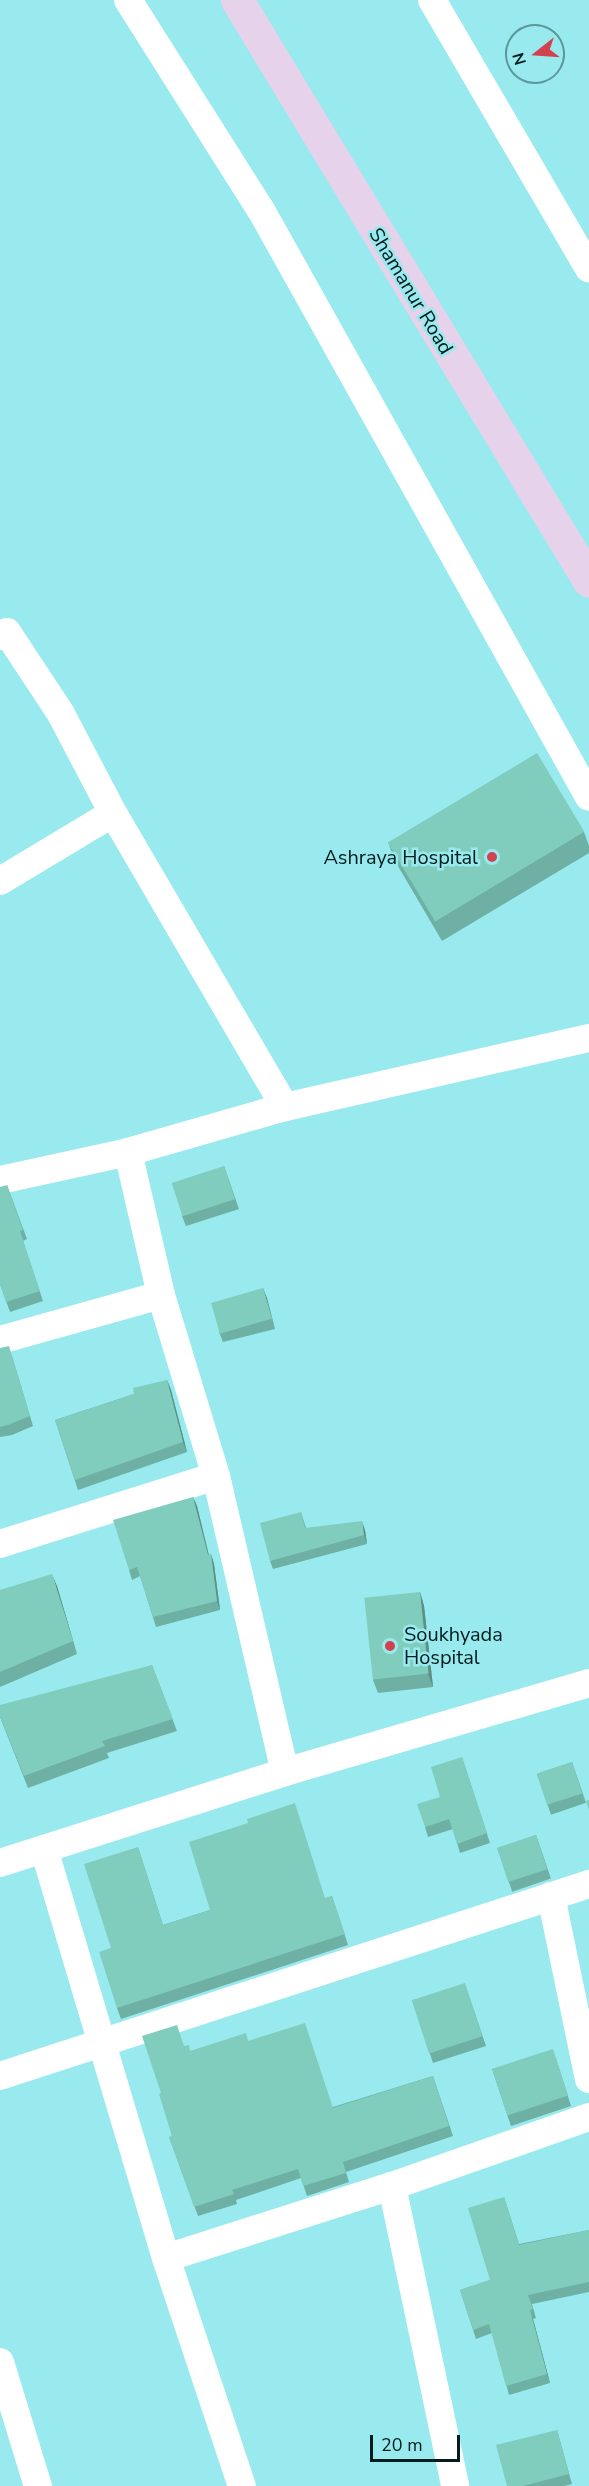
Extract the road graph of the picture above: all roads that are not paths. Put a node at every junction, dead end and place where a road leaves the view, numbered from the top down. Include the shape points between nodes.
1 (128, 0) edge
2 (237, 0) edge
3 (432, 0) edge
4 (589, 269) edge
5 (589, 581) edge
6 (2, 629) edge
7 (589, 797) edge
8 (113, 813) junction
9 (0, 881) edge
10 (589, 1038) edge
11 (285, 1107) junction
12 (128, 1152) junction
13 (0, 1180) edge
14 (160, 1295) junction
15 (0, 1340) edge
16 (216, 1476) junction
17 (0, 1544) edge
18 (589, 1683) edge
19 (285, 1772) junction
20 (44, 1850) junction
21 (0, 1863) edge
22 (589, 1884) edge
23 (551, 1896) junction
24 (104, 2042) junction
25 (0, 2076) edge
26 (589, 2079) edge
27 (589, 2117) edge
28 (392, 2186) junction
29 (166, 2258) junction
30 (0, 2362) edge
31 (38, 2486) edge
32 (242, 2486) edge
33 (455, 2486) edge

1 - 7 street via 261,210
2 - 5 main road, Shamanur Road
3 - 4 street
6 - 8 street via 61,714
8 - 9 street
8 - 11 street
10 - 11 street
11 - 12 street
12 - 13 street
12 - 14 street
14 - 15 street
14 - 16 street
16 - 17 street
16 - 19 street
18 - 19 street
19 - 20 street
20 - 21 street
20 - 24 street
22 - 23 street
23 - 24 street
23 - 26 street
24 - 25 street
24 - 29 street
27 - 28 street
28 - 29 street
28 - 33 street
29 - 32 street
30 - 31 street

